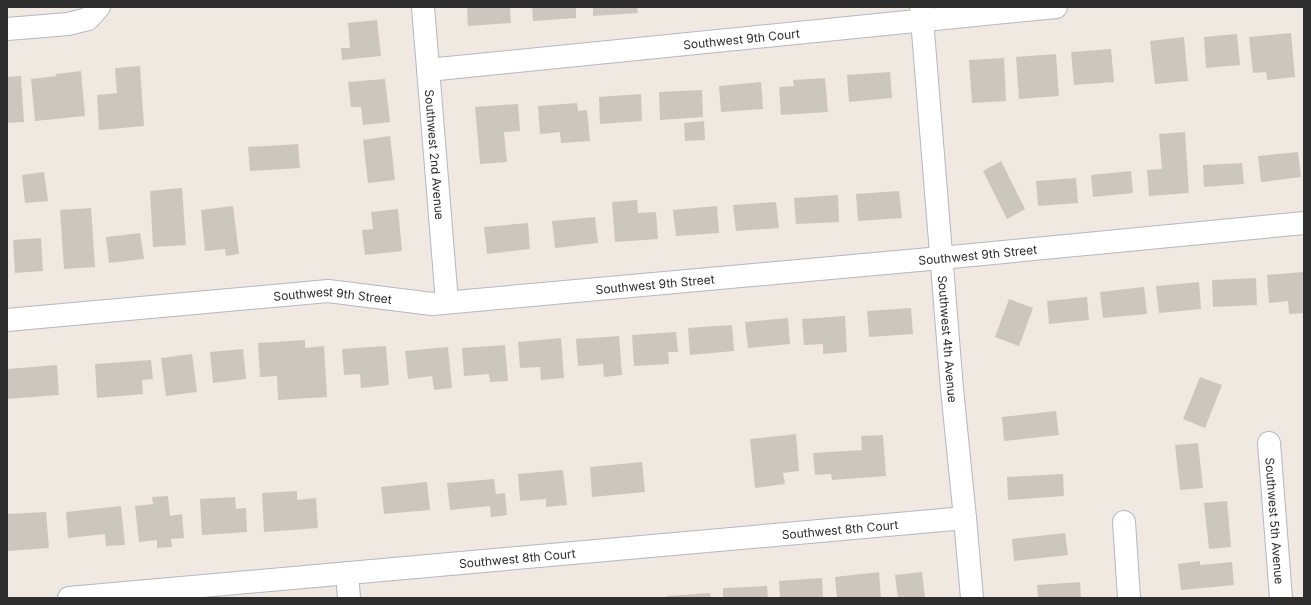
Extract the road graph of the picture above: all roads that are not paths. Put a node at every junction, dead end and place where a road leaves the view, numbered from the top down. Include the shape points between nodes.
1 (99, 7) edge
2 (423, 7) edge
3 (1056, 7) edge
4 (921, 14) edge
5 (7, 29) edge
6 (428, 70) junction
7 (1304, 223) edge
8 (941, 258) junction
9 (447, 302) junction
10 (7, 320) edge
11 (1269, 443) dead end
12 (965, 518) junction
13 (1124, 522) dead end
14 (347, 573) junction
15 (69, 598) edge
16 (349, 598) edge
17 (972, 598) edge
18 (1129, 598) edge
19 (1281, 598) edge

1 - 5 street via 88,19 82,21
2 - 6 street, Southwest 2nd Avenue
3 - 4 street, Southwest 9th Court
4 - 6 street, Southwest 9th Court
4 - 8 street, Southwest 4th Avenue
6 - 9 street, Southwest 2nd Avenue
7 - 8 street, Southwest 9th Street
8 - 9 street, Southwest 9th Street
8 - 12 street, Southwest 4th Avenue
9 - 10 street, Southwest 9th Street via 432,304 328,291
11 - 19 street, Southwest 5th Avenue
12 - 14 street, Southwest 8th Court
12 - 17 street, Southwest 4th Avenue
13 - 18 street
14 - 15 street, Southwest 8th Court
14 - 16 street

